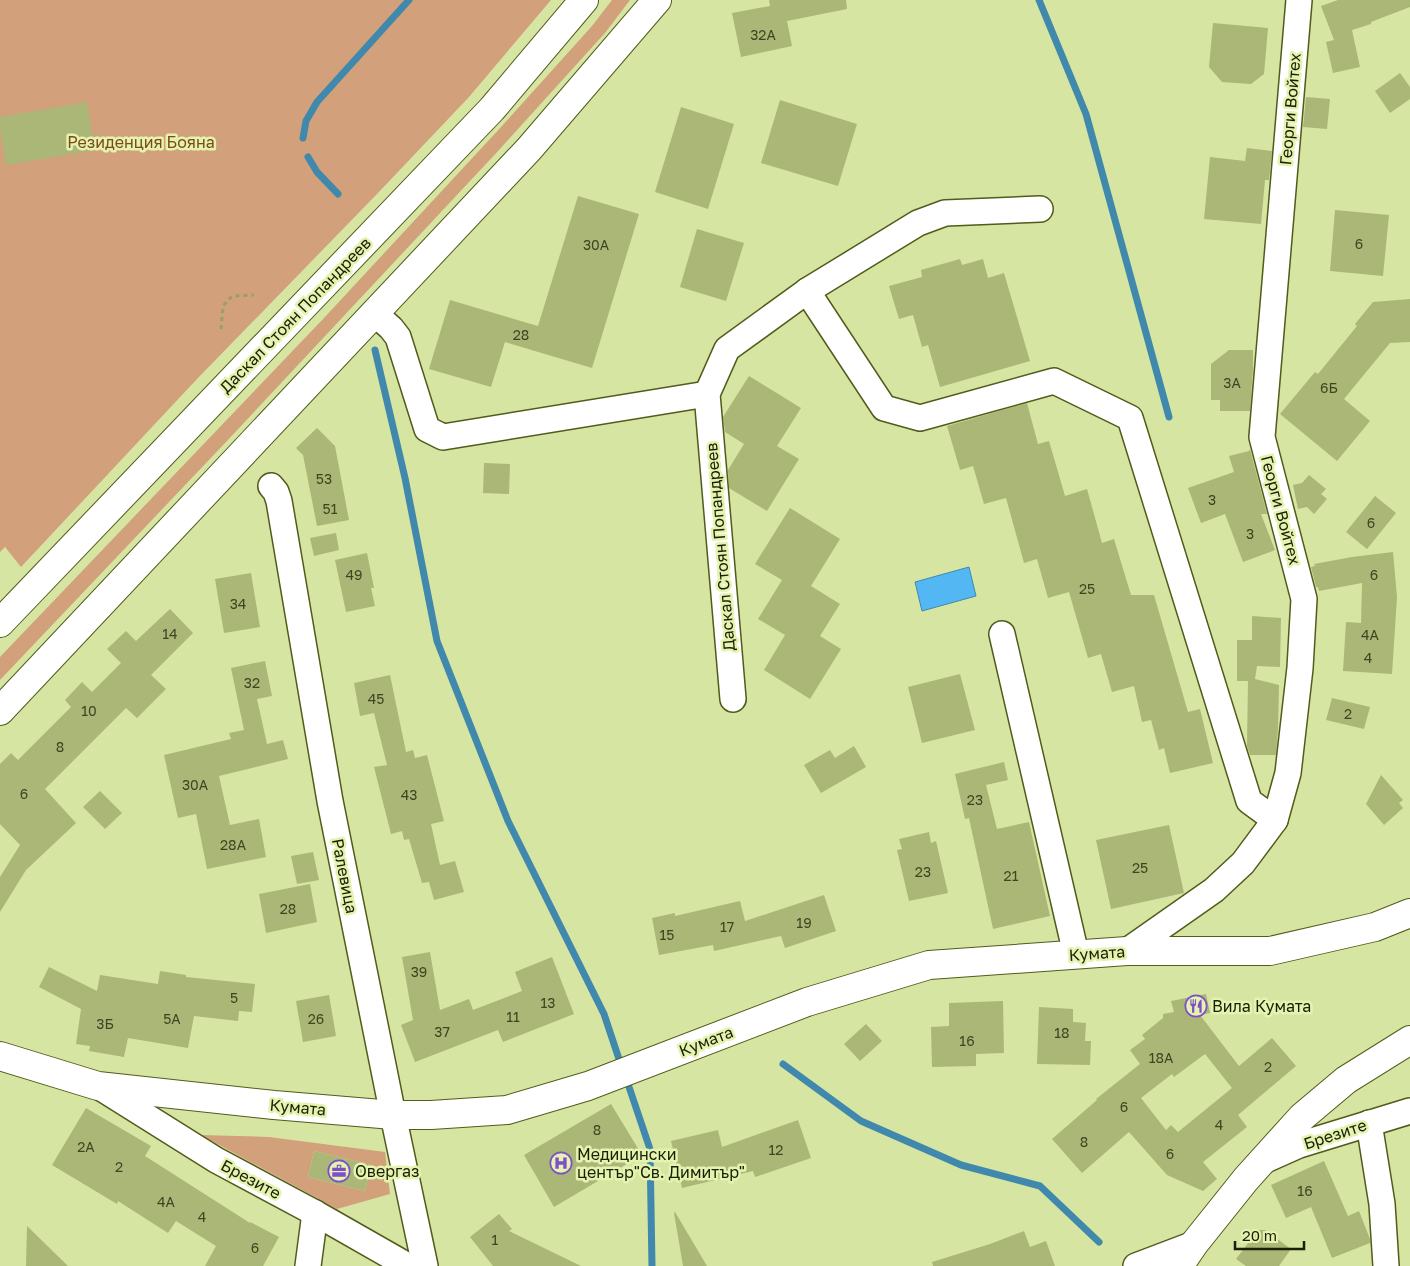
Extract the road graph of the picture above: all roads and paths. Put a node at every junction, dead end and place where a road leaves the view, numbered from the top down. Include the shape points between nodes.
1 (584, 0) edge
2 (657, 0) edge
3 (1299, 0) edge
4 (1040, 209) dead end
5 (254, 295) dead end
6 (810, 297) junction
7 (374, 313) junction
8 (221, 329) dead end
9 (708, 394) junction
10 (271, 486) dead end
11 (0, 623) edge
12 (1002, 634) dead end
13 (733, 700) dead end
14 (0, 711) edge
15 (1275, 820) junction
16 (1410, 912) edge
17 (1127, 951) junction
18 (1076, 954) junction
19 (1410, 1040) edge
20 (0, 1056) edge
21 (98, 1086) junction
22 (1410, 1111) edge
23 (393, 1115) junction
24 (1369, 1123) junction
25 (1261, 1162) junction
26 (315, 1213) junction
27 (1194, 1244) junction
28 (308, 1266) edge
29 (408, 1266) edge
30 (425, 1266) edge
31 (1136, 1266) edge
32 (1178, 1266) edge
33 (1386, 1266) edge

1 - 11 main road, Даскал Стоян Попандреев via 492,109
2 - 7 main road via 528,149
3 - 15 street, Георги Войтех via 1262,437 1304,599 1288,773
4 - 6 street, Даскал Стоян Попандреев via 945,213 918,223
5 - 8 path via 232,296 223,306
6 - 9 street, Даскал Стоян Попандреев via 727,349
6 - 15 street via 884,408 920,418 1054,381 1130,418 1249,801
7 - 9 street via 398,337 427,429 443,437
7 - 14 main road
9 - 13 street, Даскал Стоян Попандреев
10 - 23 street, Ралевица via 279,501 330,801
12 - 18 street
15 - 17 street, Георги Войтех via 1243,863 1214,890
16 - 17 main road, Кумата via 1375,927 1270,951
17 - 18 main road, Кумата
18 - 23 main road, Кумата via 929,965 807,1002 588,1086 507,1110
19 - 25 main road via 1346,1080 1302,1117
20 - 21 main road, Кумата
21 - 23 main road, Кумата
21 - 26 street, Брезите via 216,1160
22 - 24 street, Брезите
23 - 30 street, Ралевица
24 - 25 street, Брезите via 1299,1145
24 - 33 street via 1382,1204
25 - 27 main road
26 - 28 street
26 - 29 street, Брезите
27 - 31 street
27 - 32 main road

